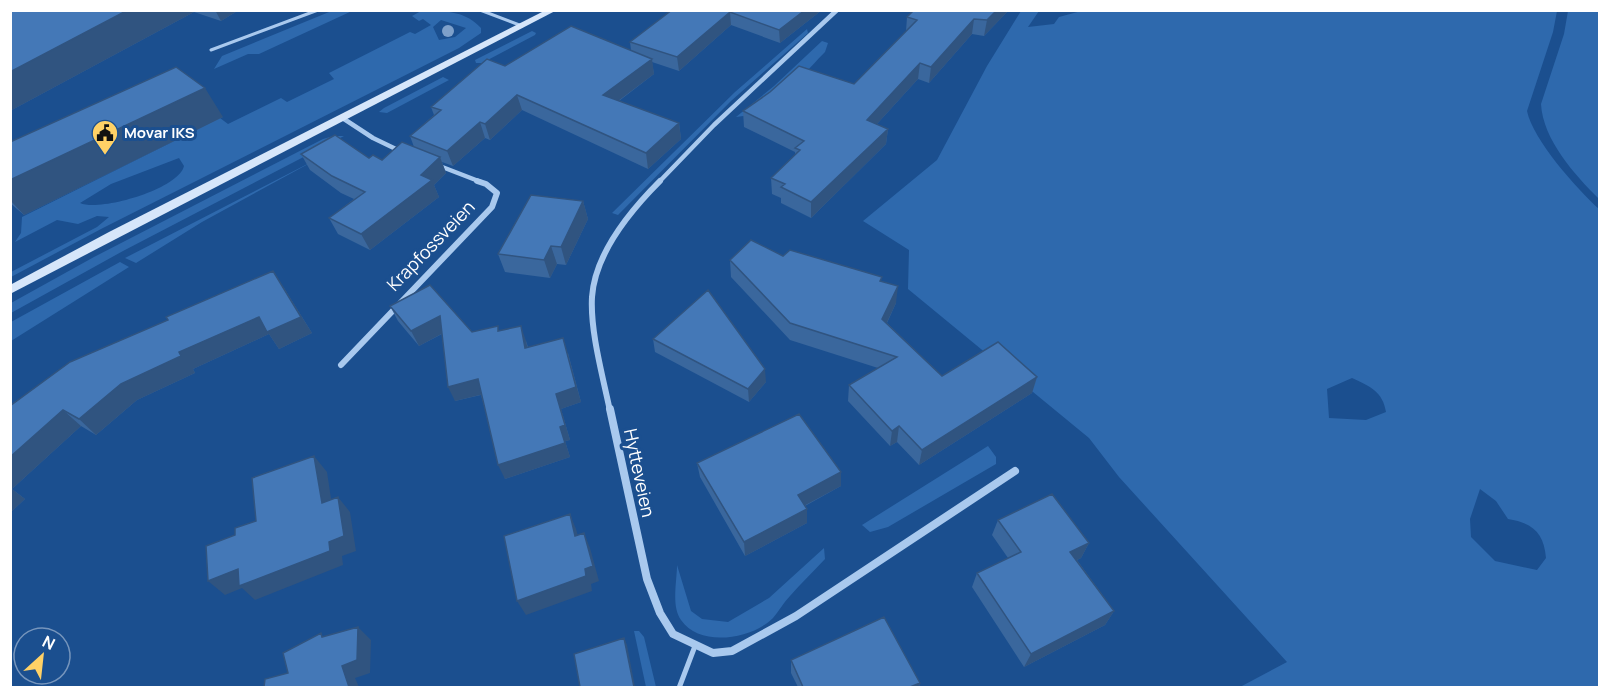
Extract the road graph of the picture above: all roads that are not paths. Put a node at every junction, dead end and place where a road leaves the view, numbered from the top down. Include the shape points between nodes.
1 (318, 10) edge
2 (480, 10) edge
3 (553, 10) edge
4 (837, 10) edge
5 (522, 26) junction
6 (211, 50) dead end
7 (344, 119) junction
8 (410, 155) edge
9 (432, 163) edge
10 (10, 290) edge
11 (341, 365) dead end
12 (1015, 471) dead end
13 (695, 646) junction
14 (679, 687) edge

1 - 6 lane
2 - 5 lane
3 - 5 street
4 - 13 street, Hytteveien via 714,125 643,198 608,248 595,278 592,299 598,354 647,579 673,634
5 - 7 street
7 - 8 street
7 - 10 street
9 - 11 street, Krapfossveien via 486,184 497,193 492,207
12 - 13 street, Hytteveien via 748,644 713,653
13 - 14 lane

